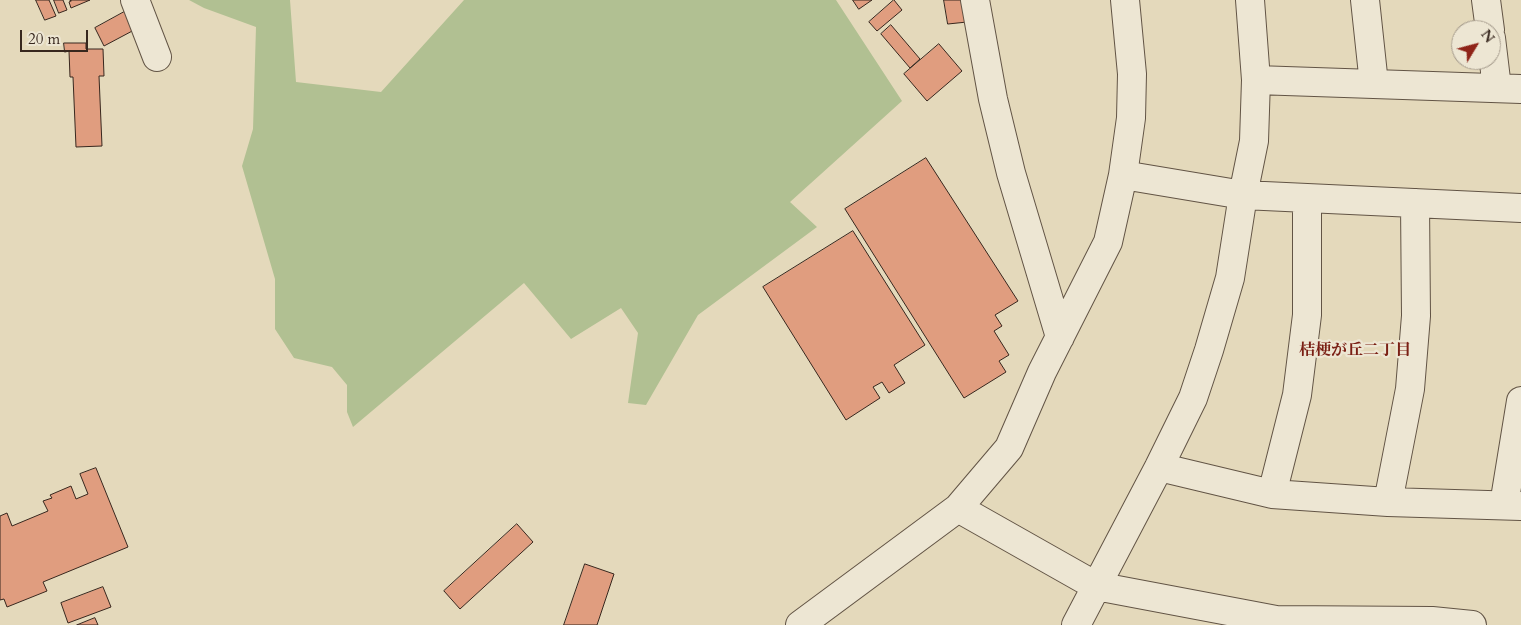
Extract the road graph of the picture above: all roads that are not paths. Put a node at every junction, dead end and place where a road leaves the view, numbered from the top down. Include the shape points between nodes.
1 (135, 0) edge
2 (976, 0) edge
3 (1125, 0) edge
4 (1250, 0) edge
5 (1364, 0) edge
6 (1486, 0) edge
7 (1489, 20) edge
8 (157, 56) dead end
9 (1501, 66) edge
10 (1256, 80) junction
11 (1374, 84) junction
12 (1509, 88) edge
13 (1123, 175) junction
14 (1243, 195) junction
15 (1307, 198) junction
16 (1415, 203) junction
17 (1521, 208) edge
18 (1060, 337) junction
19 (1521, 401) edge
20 (1159, 467) junction
21 (1272, 494) junction
22 (1388, 502) junction
23 (1512, 505) edge
24 (958, 508) junction
25 (1096, 586) junction
26 (1275, 623) edge
27 (1431, 623) edge
28 (800, 625) edge
29 (1076, 625) edge
30 (1472, 625) edge

1 - 8 street
2 - 18 street via 993,99 1011,173
3 - 13 street via 1132,74 1131,118
4 - 10 street
5 - 11 street
6 - 7 street
9 - 12 street
10 - 11 street
10 - 14 street via 1254,141
11 - 12 street
13 - 14 street
13 - 18 street via 1108,242
14 - 15 street
14 - 20 street via 1230,278 1209,350 1193,398
15 - 16 street
15 - 21 street via 1307,315 1302,360 1297,395
16 - 17 street
16 - 22 street via 1416,316 1411,380
18 - 24 street via 1009,448
19 - 23 street
20 - 21 street
20 - 25 street
21 - 22 street
22 - 23 street
24 - 25 street
24 - 28 street
25 - 26 street
25 - 29 street
26 - 27 street
27 - 30 street

